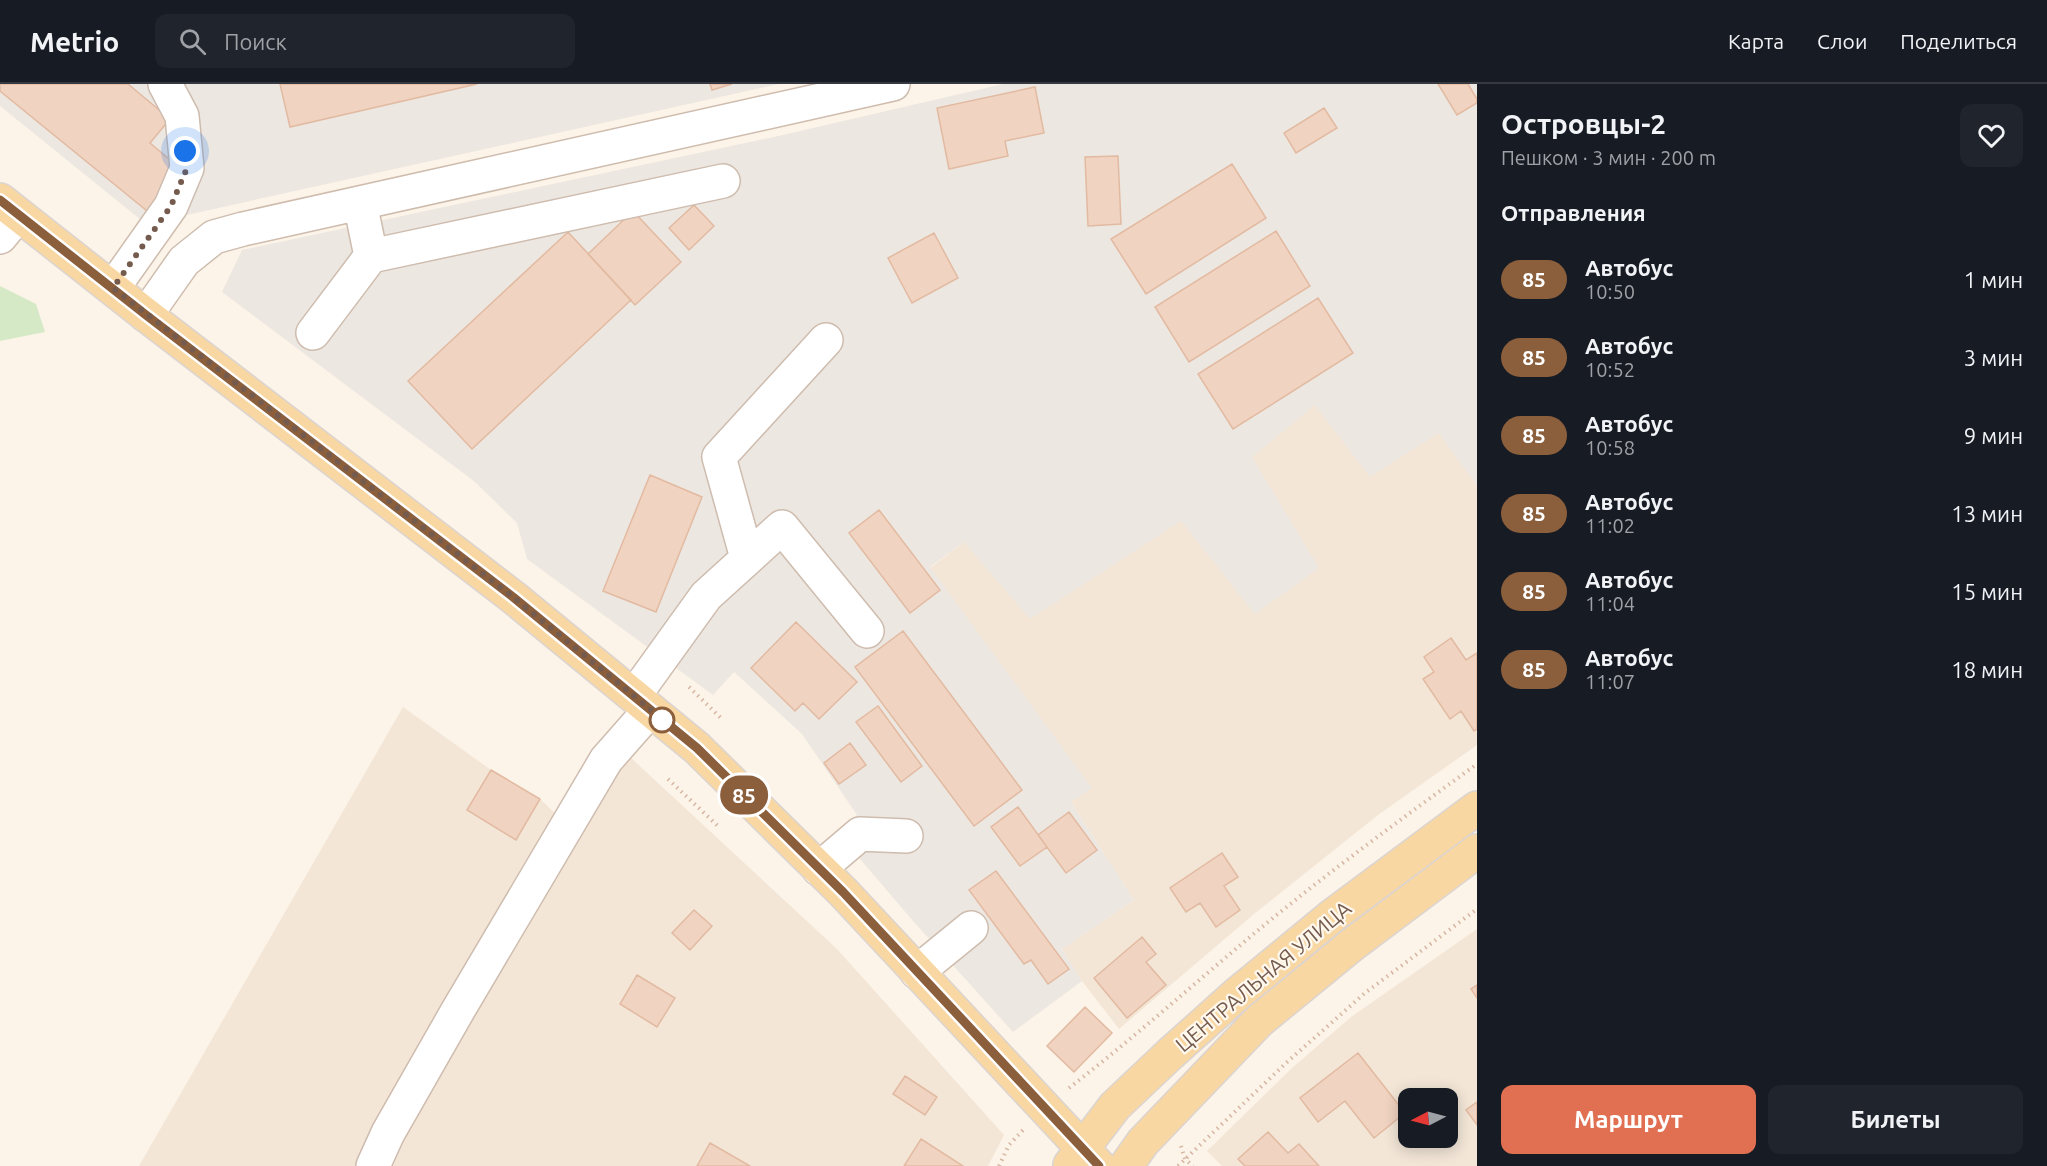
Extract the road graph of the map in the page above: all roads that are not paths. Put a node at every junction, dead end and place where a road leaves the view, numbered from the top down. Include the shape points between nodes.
1 (165, 84) edge
2 (893, 84) edge
3 (723, 182) dead end
4 (360, 203) junction
5 (6, 217) edge
6 (371, 256) junction
7 (113, 288) junction
8 (146, 315) junction
9 (313, 333) dead end
10 (826, 340) dead end
11 (747, 558) junction
12 (867, 630) dead end
13 (642, 703) junction
14 (1477, 808) edge
15 (906, 836) dead end
16 (1477, 851) edge
17 (819, 869) junction
18 (971, 928) dead end
19 (917, 972) junction
20 (1083, 1160) edge
21 (373, 1166) edge
22 (1126, 1166) edge

1 - 7 street via 182,116 187,168 171,206
2 - 4 street
3 - 6 street
4 - 6 street
4 - 8 street via 214,237 184,261
5 - 7 main road
6 - 9 street
7 - 8 main road
8 - 13 main road via 513,597
10 - 11 street via 719,457
11 - 12 street via 782,527
11 - 13 street via 706,596
13 - 17 main road via 697,748
13 - 21 street via 445,1032
14 - 20 main road, ЦЕНТРАЛЬНАЯ УЛИЦА via 1332,916 1170,1054 1114,1106
15 - 17 street via 860,834
16 - 22 main road, ЦЕНТРАЛЬНАЯ УЛИЦА via 1259,1021 1143,1142
17 - 19 main road
18 - 19 street
19 - 20 main road

